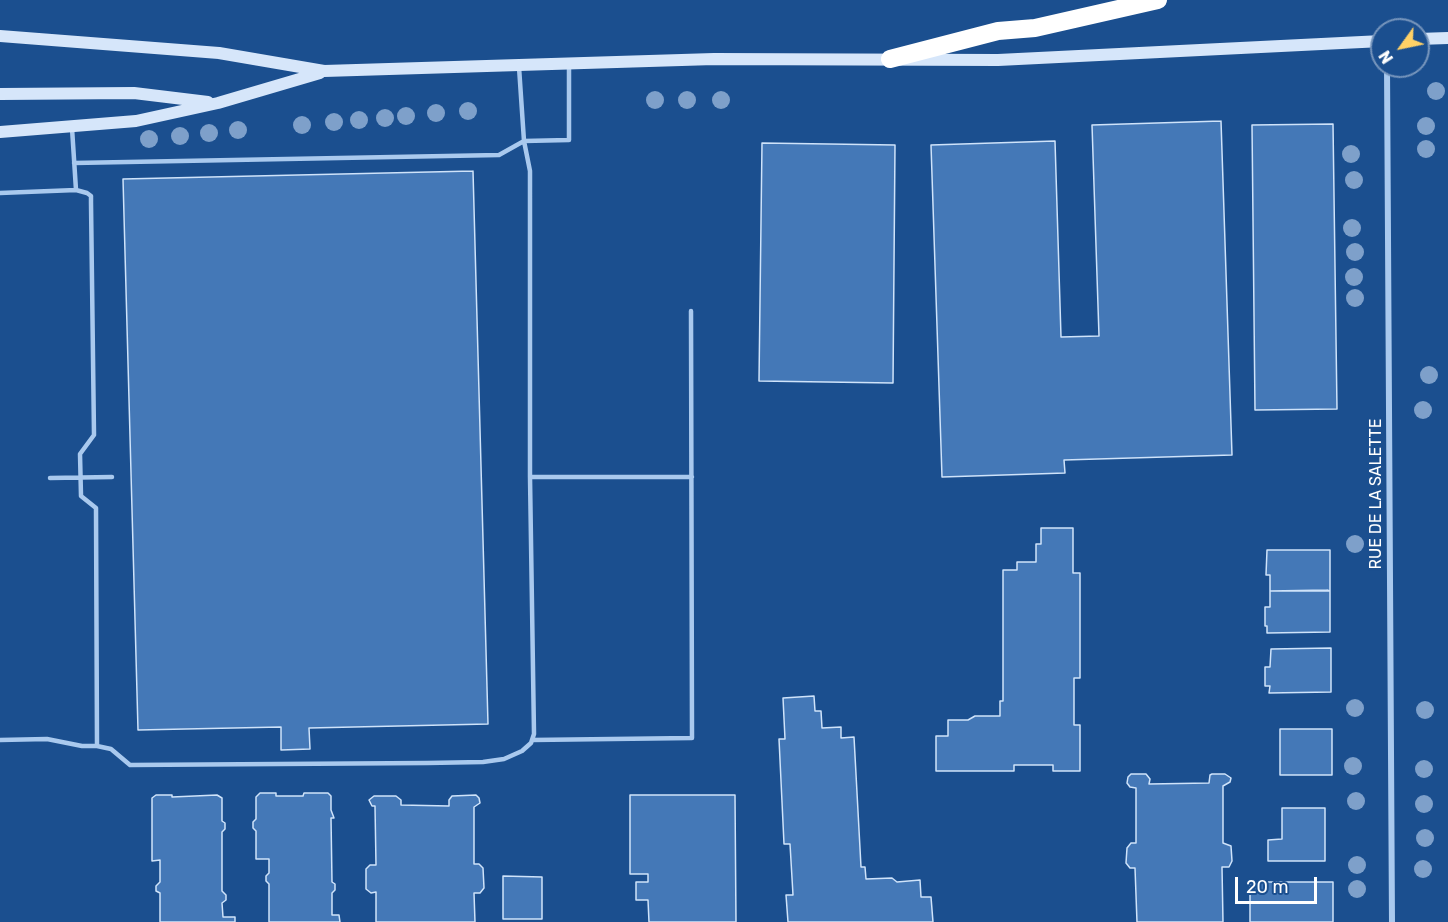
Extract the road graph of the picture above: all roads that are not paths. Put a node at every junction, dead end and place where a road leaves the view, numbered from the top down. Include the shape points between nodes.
1 (1158, 0) edge
2 (0, 36) edge
3 (1448, 38) edge
4 (1430, 39) edge
5 (1370, 42) edge
6 (890, 59) junction
7 (569, 64) junction
8 (519, 66) junction
9 (324, 71) junction
10 (1387, 78) edge
11 (0, 94) edge
12 (218, 103) junction
13 (72, 126) junction
14 (0, 132) edge
15 (524, 141) junction
16 (74, 163) junction
17 (76, 190) junction
18 (0, 193) edge
19 (691, 310) dead end
20 (112, 477) dead end
21 (530, 477) junction
22 (692, 477) junction
23 (50, 478) dead end
24 (81, 478) junction
25 (0, 740) edge
26 (532, 740) junction
27 (97, 746) junction
28 (1392, 922) edge

1 - 6 highway via 1035,28 998,31
2 - 9 main road via 209,52
3 - 4 main road
5 - 6 main road via 998,60
6 - 7 main road
7 - 8 main road
7 - 15 lane via 569,140
8 - 9 main road
8 - 15 lane
9 - 12 main road
10 - 28 street, RUE DE LA SALETTE
11 - 12 main road via 134,93
12 - 13 main road via 121,123
13 - 14 main road
13 - 16 lane
15 - 16 lane via 499,155
15 - 21 lane via 530,171
16 - 17 lane
17 - 18 lane
17 - 24 lane via 91,196 94,435 80,454
19 - 22 lane
20 - 24 lane
21 - 22 lane
21 - 26 lane
22 - 26 lane via 692,738
23 - 24 lane
24 - 27 lane via 81,496 96,508
25 - 27 lane via 47,739
26 - 27 lane via 522,751 504,759 427,763 130,765 111,749

